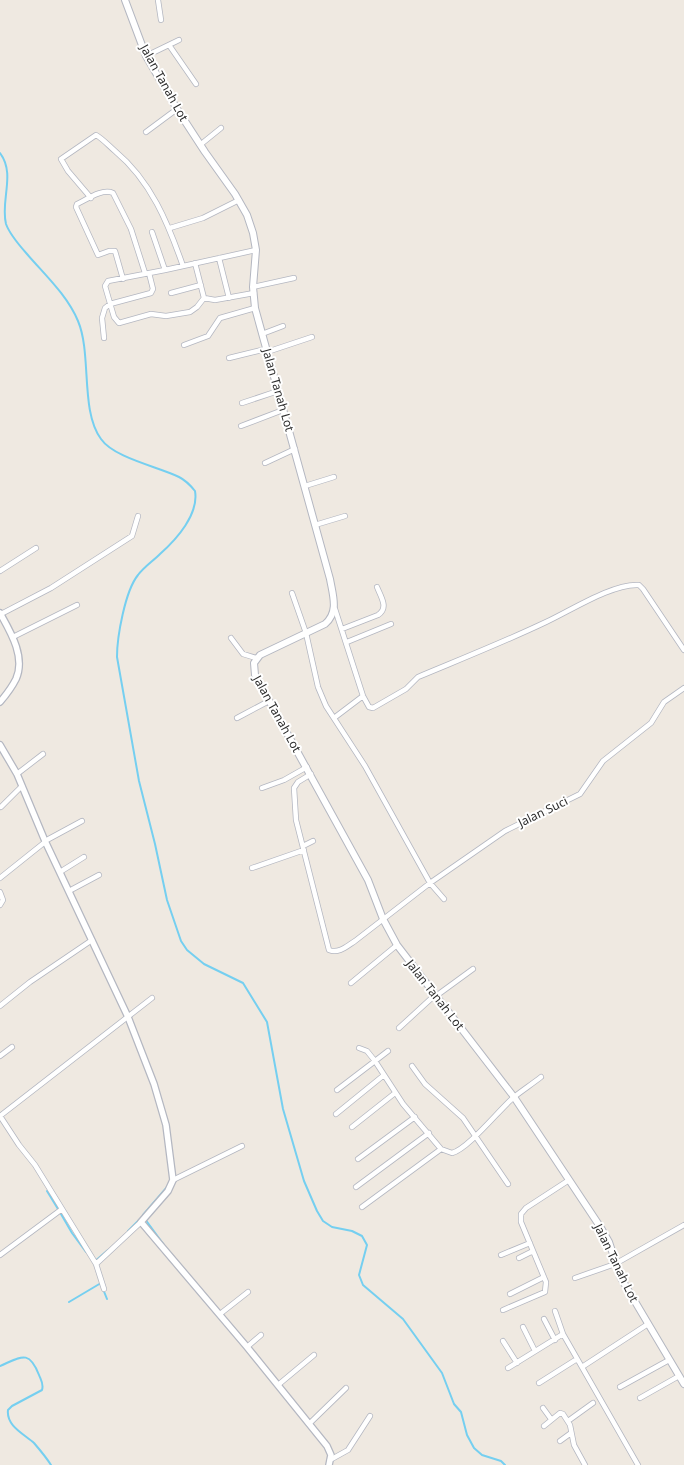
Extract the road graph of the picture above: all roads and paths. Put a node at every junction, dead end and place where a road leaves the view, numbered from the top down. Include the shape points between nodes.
1 (125, 0) edge
2 (158, 0) edge
3 (161, 20) dead end
4 (179, 40) dead end
5 (168, 45) junction
6 (146, 56) junction
7 (196, 84) dead end
8 (177, 109) junction
9 (221, 128) dead end
10 (146, 132) dead end
11 (200, 145) junction
12 (91, 198) junction
13 (239, 200) junction
14 (170, 228) junction
15 (152, 232) dead end
16 (256, 250) junction
17 (219, 258) junction
18 (195, 263) junction
19 (183, 266) junction
20 (165, 270) junction
21 (147, 273) junction
22 (294, 278) dead end
23 (123, 279) junction
24 (201, 284) junction
25 (253, 290) junction
26 (171, 294) dead end
27 (204, 298) junction
28 (229, 298) junction
29 (110, 304) junction
30 (255, 308) junction
31 (283, 326) dead end
32 (262, 334) junction
33 (312, 337) dead end
34 (104, 338) dead end
35 (184, 344) dead end
36 (266, 350) junction
37 (229, 358) dead end
38 (278, 391) junction
39 (242, 403) dead end
40 (283, 410) junction
41 (241, 426) dead end
42 (295, 450) junction
43 (265, 463) dead end
44 (334, 478) dead end
45 (305, 486) junction
46 (138, 516) dead end
47 (345, 516) dead end
48 (315, 525) junction
49 (36, 548) dead end
50 (0, 570) edge
51 (377, 587) dead end
52 (292, 593) dead end
53 (77, 605) dead end
54 (335, 609) junction
55 (0, 614) edge
56 (390, 624) dead end
57 (342, 629) junction
58 (306, 633) junction
59 (13, 637) junction
60 (230, 638) dead end
61 (347, 642) junction
62 (684, 650) edge
63 (256, 658) junction
64 (684, 688) edge
65 (363, 696) junction
66 (269, 700) junction
67 (0, 702) edge
68 (237, 718) dead end
69 (334, 718) junction
70 (0, 745) edge
71 (43, 754) dead end
72 (307, 767) junction
73 (17, 774) junction
74 (311, 774) junction
75 (22, 786) junction
76 (262, 788) dead end
77 (1, 807) dead end
78 (82, 821) dead end
79 (45, 842) junction
80 (313, 842) dead end
81 (303, 848) junction
82 (84, 857) dead end
83 (252, 868) dead end
84 (60, 872) junction
85 (99, 875) dead end
86 (0, 878) edge
87 (430, 883) junction
88 (69, 891) junction
89 (0, 892) edge
90 (444, 899) dead end
91 (0, 905) edge
92 (383, 919) junction
93 (91, 941) junction
94 (397, 945) junction
95 (473, 969) dead end
96 (352, 983) dead end
97 (436, 995) junction
98 (152, 998) dead end
99 (0, 1006) edge
100 (125, 1019) junction
101 (400, 1028) dead end
102 (12, 1047) dead end
103 (359, 1048) dead end
104 (388, 1051) dead end
105 (0, 1056) edge
106 (375, 1061) junction
107 (412, 1066) dead end
108 (384, 1075) junction
109 (541, 1077) dead end
110 (337, 1090) dead end
111 (395, 1093) junction
112 (514, 1097) junction
113 (336, 1114) dead end
114 (0, 1116) edge
115 (415, 1117) junction
116 (352, 1127) dead end
117 (429, 1133) junction
118 (475, 1135) junction
119 (242, 1146) dead end
120 (441, 1149) junction
121 (358, 1159) dead end
122 (173, 1180) junction
123 (569, 1180) junction
124 (508, 1184) dead end
125 (356, 1187) dead end
126 (362, 1208) dead end
127 (62, 1209) junction
128 (144, 1219) junction
129 (684, 1225) edge
130 (530, 1243) junction
131 (533, 1251) junction
132 (0, 1255) edge
133 (501, 1255) dead end
134 (519, 1258) dead end
135 (95, 1262) junction
136 (615, 1264) junction
137 (544, 1276) junction
138 (575, 1278) dead end
139 (104, 1289) dead end
140 (248, 1292) dead end
141 (510, 1294) dead end
142 (502, 1310) dead end
143 (555, 1311) dead end
144 (220, 1314) junction
145 (544, 1319) dead end
146 (648, 1324) junction
147 (523, 1328) dead end
148 (563, 1334) junction
149 (261, 1335) dead end
150 (503, 1340) dead end
151 (555, 1340) junction
152 (247, 1347) junction
153 (535, 1351) junction
154 (314, 1355) dead end
155 (577, 1359) junction
156 (669, 1360) junction
157 (517, 1363) junction
158 (582, 1367) junction
159 (508, 1368) dead end
160 (679, 1376) junction
161 (539, 1384) dead end
162 (684, 1384) edge
163 (278, 1385) junction
164 (620, 1387) dead end
165 (346, 1388) dead end
166 (640, 1398) dead end
167 (593, 1403) dead end
168 (543, 1408) dead end
169 (370, 1416) dead end
170 (551, 1419) junction
171 (568, 1420) junction
172 (309, 1424) junction
173 (544, 1426) dead end
174 (571, 1433) junction
175 (560, 1441) dead end
176 (330, 1462) edge
177 (585, 1465) edge
178 (638, 1465) edge

1 - 6 main road, Jalan Tanah Lot
2 - 3 street
4 - 5 street
5 - 6 street
5 - 7 street
6 - 8 main road, Jalan Tanah Lot
8 - 10 street
8 - 11 main road, Jalan Tanah Lot
9 - 11 street
11 - 13 main road, Jalan Tanah Lot
12 - 14 street via 61,159 96,135 139,174
12 - 21 street via 101,193 113,193 131,229
12 - 23 street via 76,204 76,207 98,255 115,251
13 - 14 street via 203,218
13 - 16 main road, Jalan Tanah Lot via 247,215
14 - 19 street
15 - 20 street
16 - 17 street
16 - 25 main road, Jalan Tanah Lot
17 - 18 street
17 - 28 street
18 - 19 street
18 - 24 street
19 - 20 street
20 - 21 street
21 - 23 street
21 - 29 street via 153,289 151,293
22 - 25 street
23 - 29 street via 107,282 105,286
24 - 26 street
24 - 27 street
25 - 28 street
25 - 30 main road, Jalan Tanah Lot
27 - 28 street
27 - 29 street via 190,312 166,316 151,314 119,323 115,321
29 - 34 street via 103,313
30 - 32 main road, Jalan Tanah Lot
30 - 35 street via 220,318 208,336
31 - 32 street
32 - 36 main road, Jalan Tanah Lot
33 - 36 street
36 - 37 street
36 - 38 main road, Jalan Tanah Lot
38 - 39 street
38 - 40 main road, Jalan Tanah Lot
40 - 41 street
40 - 42 main road, Jalan Tanah Lot
42 - 43 street
42 - 45 main road, Jalan Tanah Lot
44 - 45 street
45 - 48 main road, Jalan Tanah Lot
46 - 55 street via 132,536 51,588
47 - 48 street
48 - 54 main road, Jalan Tanah Lot via 330,579
49 - 50 street
51 - 57 street via 385,607 383,611
52 - 58 street
53 - 59 street
54 - 57 street
54 - 58 main road, Jalan Tanah Lot via 330,620
55 - 59 street
56 - 61 street
57 - 61 street
58 - 63 main road, Jalan Tanah Lot
58 - 69 street via 318,687
59 - 67 street via 18,655 18,672 14,683
60 - 63 street via 243,654
61 - 65 street
62 - 65 street via 643,589 639,585 628,586 613,589 546,622 418,677 406,689 373,708
63 - 66 main road, Jalan Tanah Lot via 254,671
64 - 87 street, Jalan Suci via 664,702 651,723 603,761 580,794 505,831
65 - 69 street
66 - 68 street
66 - 72 main road, Jalan Tanah Lot
69 - 87 street via 365,766
70 - 73 street
71 - 73 street
72 - 74 main road, Jalan Tanah Lot
72 - 76 street via 284,780
73 - 75 street
74 - 81 street via 298,782 294,788 296,820
74 - 92 main road, Jalan Tanah Lot via 368,880
75 - 77 street
75 - 79 street
78 - 79 street
79 - 84 street
79 - 86 street
80 - 81 street
81 - 83 street
81 - 92 street, Jalan Suci via 329,950 342,950
82 - 84 street
84 - 88 street
85 - 88 street
87 - 90 street
87 - 92 street, Jalan Suci
88 - 93 street
89 - 91 street via 3,900
92 - 94 main road, Jalan Tanah Lot
93 - 99 street via 30,982
93 - 100 street
94 - 96 street
94 - 97 main road, Jalan Tanah Lot
95 - 97 street
97 - 101 street
97 - 112 main road, Jalan Tanah Lot
98 - 100 street
100 - 114 street
100 - 122 street via 156,1090 166,1125
102 - 105 street
103 - 106 street via 367,1051
104 - 106 street
106 - 108 street
106 - 110 street
107 - 118 street via 425,1084 463,1118
108 - 111 street
108 - 113 street
109 - 112 street
111 - 115 street
111 - 116 street
112 - 118 street
112 - 123 main road, Jalan Tanah Lot
114 - 127 street
115 - 117 street
115 - 121 street
117 - 120 street
117 - 125 street
118 - 120 street via 468,1145 455,1153
118 - 124 street
119 - 122 street
120 - 126 street
122 - 128 street via 168,1191
123 - 130 street via 522,1212 521,1222
123 - 136 main road, Jalan Tanah Lot via 606,1238
127 - 132 street
127 - 135 street
128 - 135 street
128 - 144 street
129 - 136 street
130 - 131 street
130 - 133 street
131 - 134 street
131 - 137 street
135 - 139 street
136 - 138 street
136 - 146 main road, Jalan Tanah Lot
137 - 141 street
137 - 142 street via 545,1292
140 - 144 street
143 - 148 street
144 - 152 street
145 - 151 street
146 - 156 main road, Jalan Tanah Lot
146 - 158 street
147 - 153 street
148 - 151 street
148 - 155 street
149 - 152 street
150 - 157 street
151 - 153 street
152 - 163 street
153 - 157 street
154 - 163 street
155 - 158 street
155 - 161 street
156 - 160 main road, Jalan Tanah Lot
156 - 164 street
157 - 159 street
158 - 178 street
160 - 162 main road, Jalan Tanah Lot
160 - 166 street
163 - 172 street
165 - 172 street
167 - 171 street
168 - 170 street
169 - 176 street via 348,1450
170 - 171 street via 562,1413
170 - 173 street
171 - 174 street
172 - 176 street via 330,1451
174 - 175 street
174 - 177 street via 574,1445

